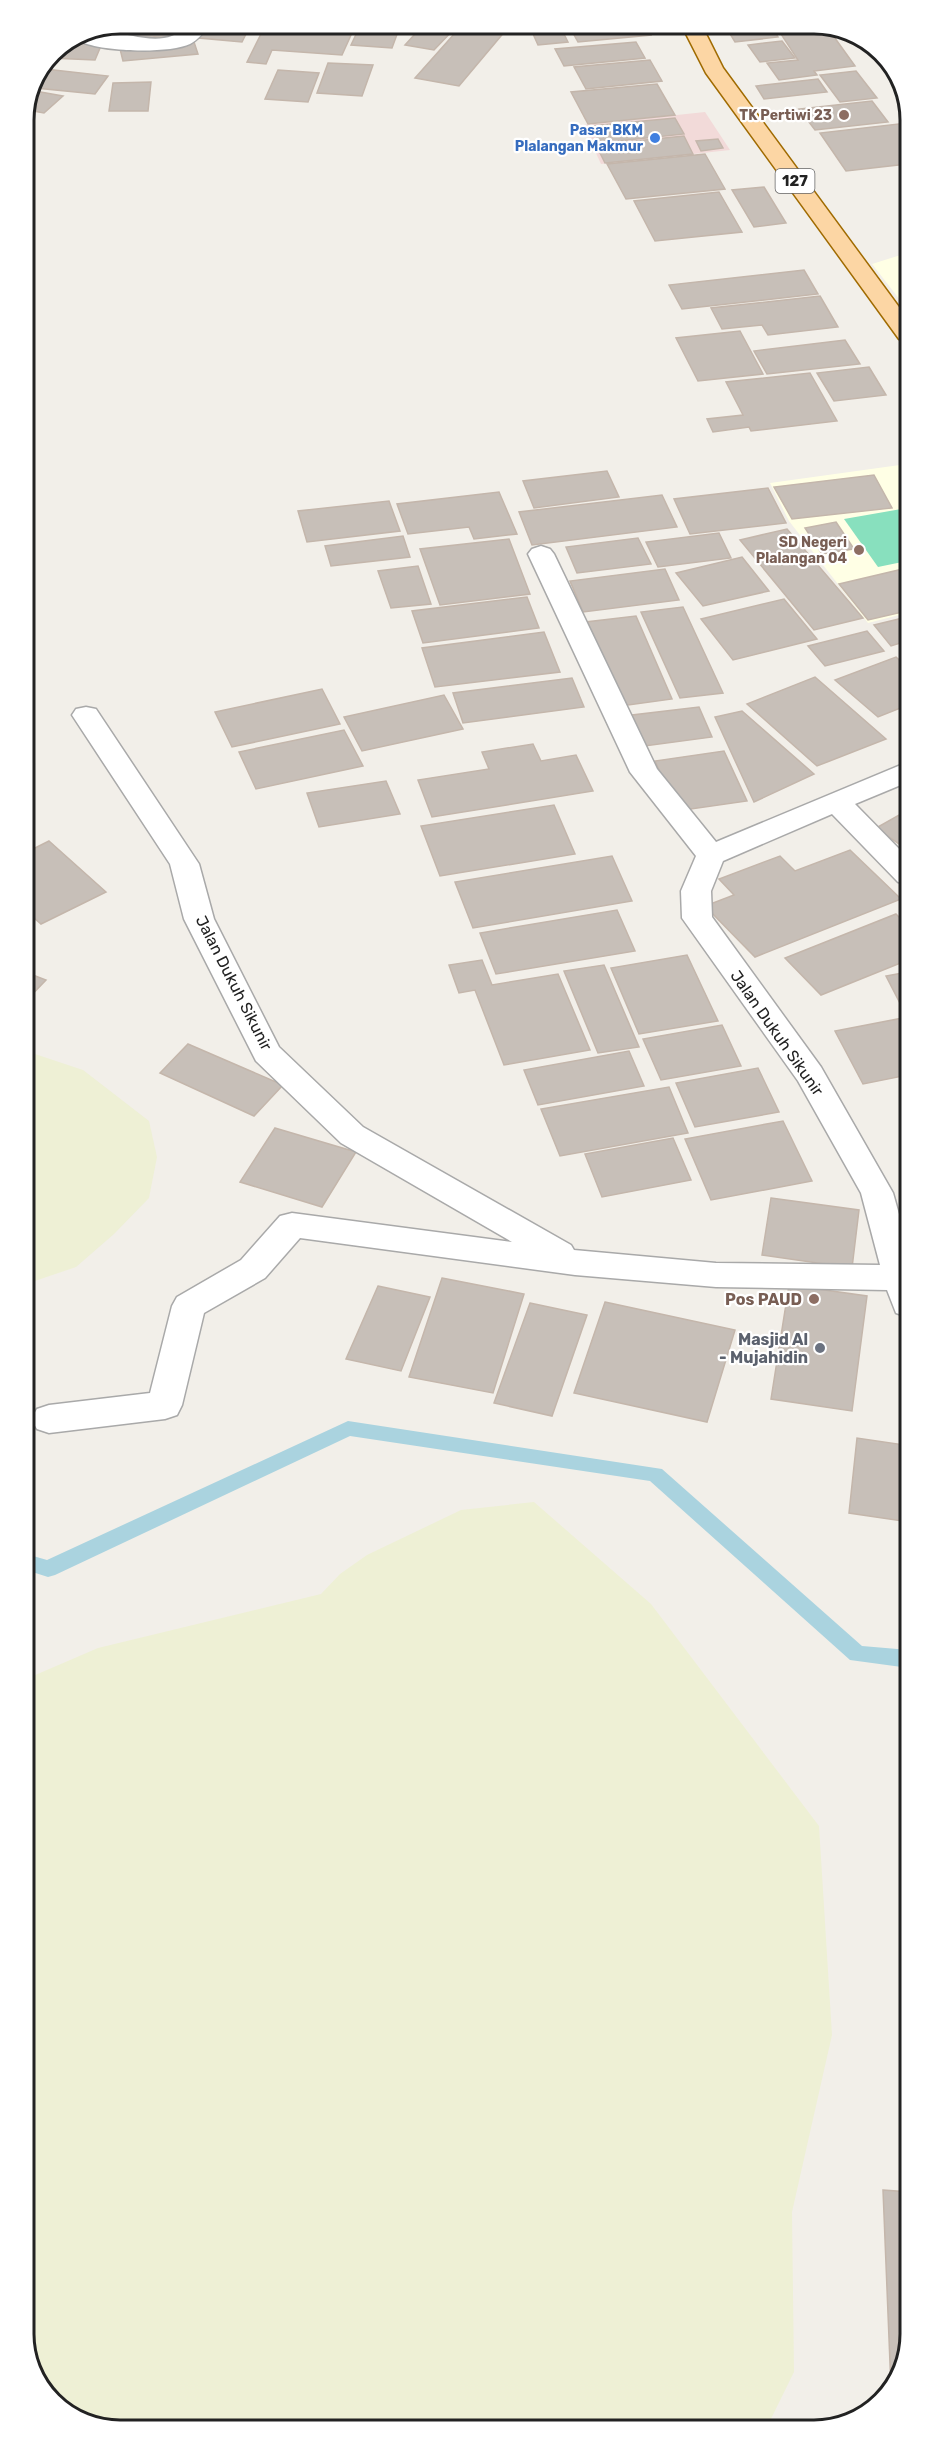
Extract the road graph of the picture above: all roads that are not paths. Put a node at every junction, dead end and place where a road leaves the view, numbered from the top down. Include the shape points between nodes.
1 (191, 34) edge
2 (696, 35) edge
3 (95, 39) edge
4 (900, 324) edge
5 (540, 554) dead end
6 (86, 715) dead end
7 (900, 774) edge
8 (836, 802) junction
9 (711, 855) junction
10 (900, 867) edge
11 (575, 1263) junction
12 (900, 1271) edge
13 (900, 1290) edge
14 (49, 1419) dead end

1 - 3 street via 176,42
2 - 4 main road, 127 via 713,69
5 - 9 street via 644,772
6 - 11 street, Jalan Dukuh Sikunir via 184,864 199,919 267,1053 352,1135
7 - 8 street
8 - 9 street
8 - 10 street
9 - 12 street, Jalan Dukuh Sikunir via 696,891 697,918 810,1074 877,1193
11 - 13 street, Jalan Dukuh Sikunir
11 - 14 street, Jalan Dukuh Sikunir via 292,1225 253,1269 189,1306 165,1405

